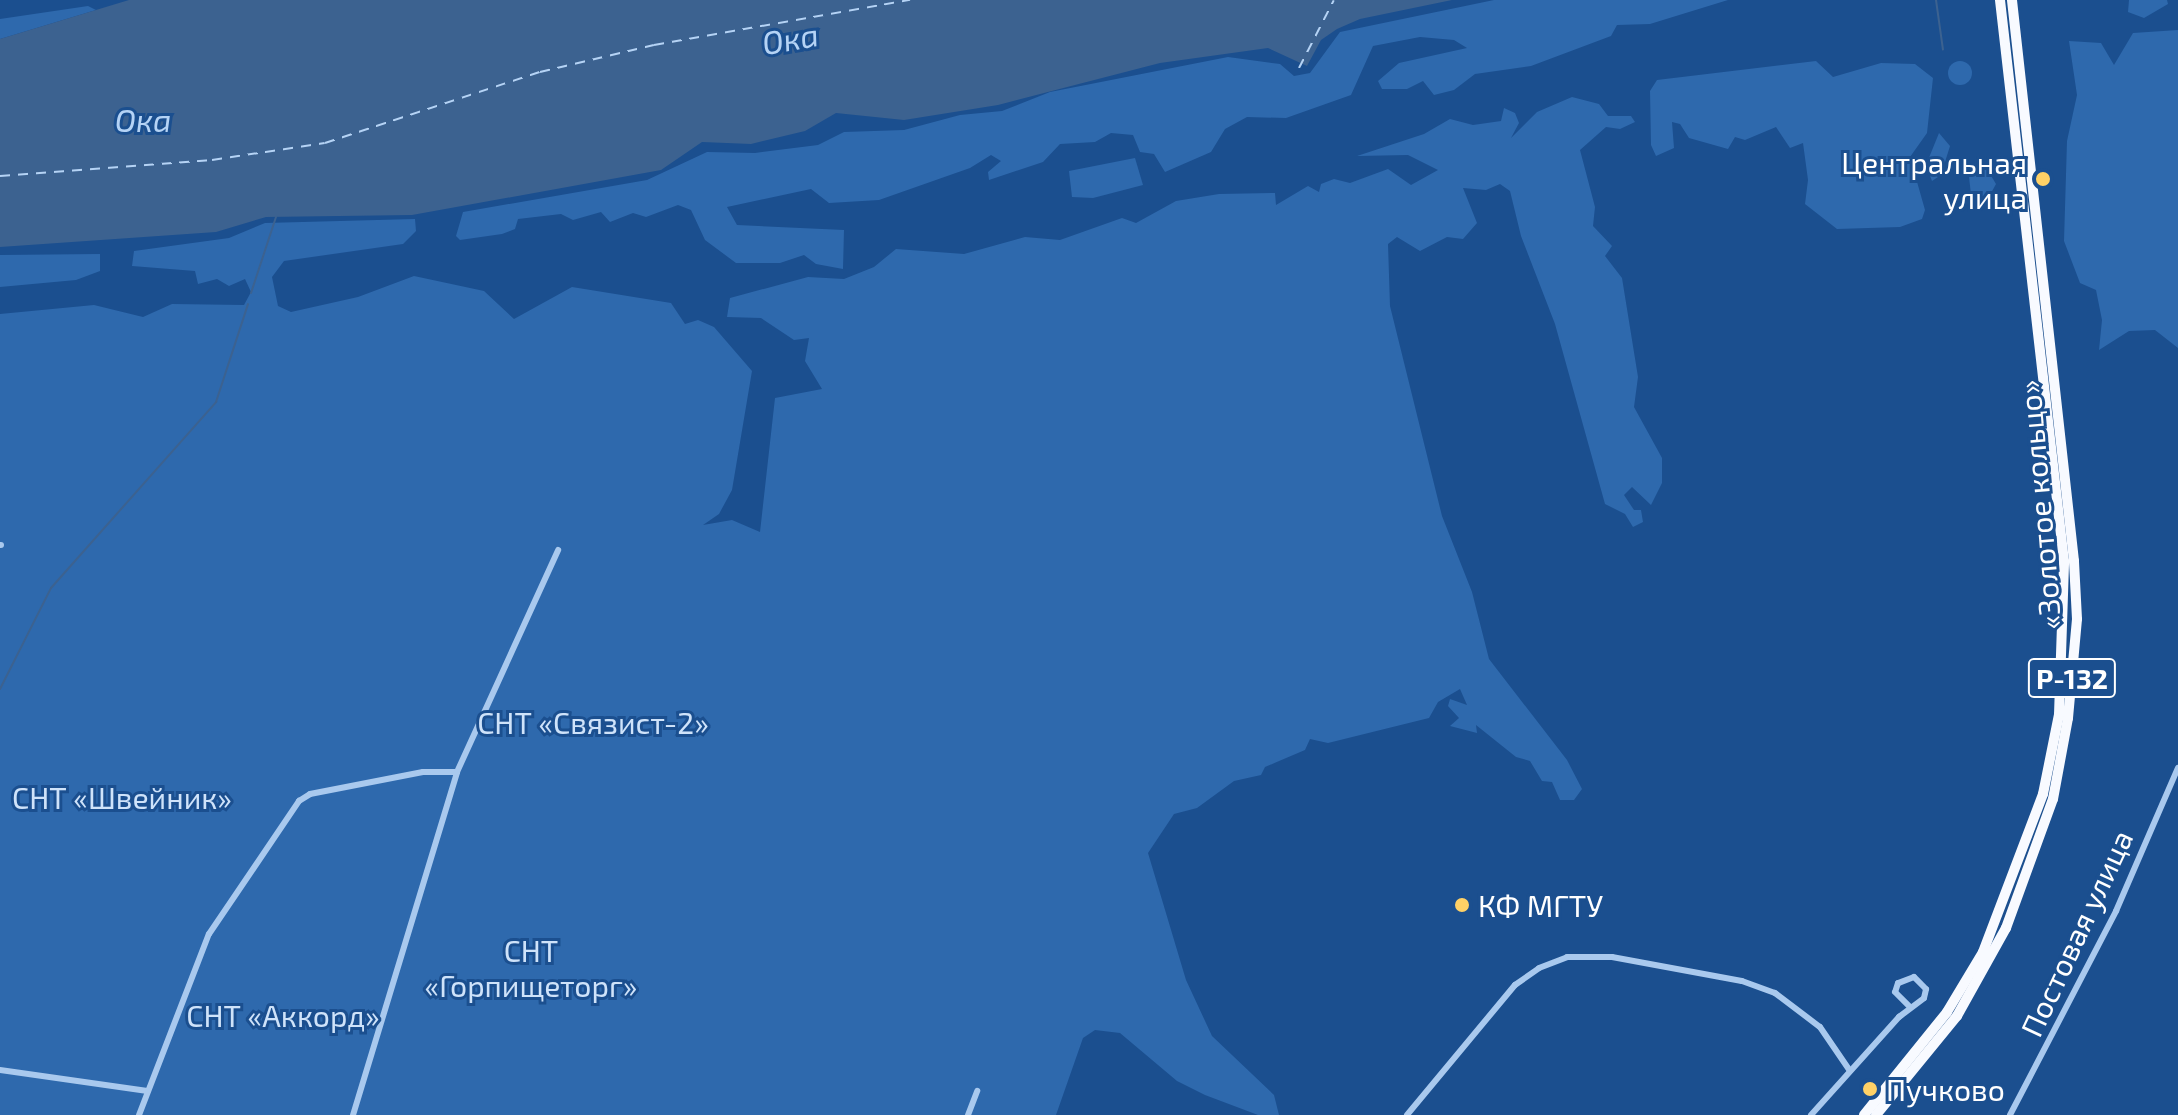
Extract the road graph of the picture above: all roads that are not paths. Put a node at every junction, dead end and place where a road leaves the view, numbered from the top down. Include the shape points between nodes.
1 (2000, 0) edge
2 (2012, 0) edge
3 (2014, 81) junction
4 (558, 550) dead end
5 (2178, 768) edge
6 (457, 772) junction
7 (1898, 1000) junction
8 (1910, 1007) junction
9 (1899, 1017) junction
10 (0, 1070) edge
11 (1850, 1071) junction
12 (148, 1091) junction
13 (977, 1091) dead end
14 (139, 1115) edge
15 (353, 1115) edge
16 (968, 1115) edge
17 (1407, 1115) edge
18 (1811, 1115) edge
19 (1864, 1115) edge
20 (1876, 1115) edge
21 (2010, 1115) edge

1 - 3 highway, Р-132
2 - 3 highway, Р-132
3 - 19 highway, «Золотое кольцо» / Р-132 via 2064,561 2059,715 2043,794 1997,923 1960,995
3 - 20 highway, «Золотое кольцо» / Р-132 via 2074,561 2077,619 2068,718 2053,799 2006,928 1957,1016
4 - 6 street
5 - 21 street, Постовая улица via 2116,911
6 - 12 street via 423,772 310,794 289,814 209,934
6 - 15 street
7 - 8 street
7 - 8 street via 1898,983 1914,977 1926,989 1919,1005
7 - 9 street
8 - 9 street
9 - 11 street
10 - 12 street
11 - 17 street via 1820,1027 1775,993 1742,981 1612,957 1567,957 1515,985
11 - 18 street
12 - 14 street
13 - 16 street

